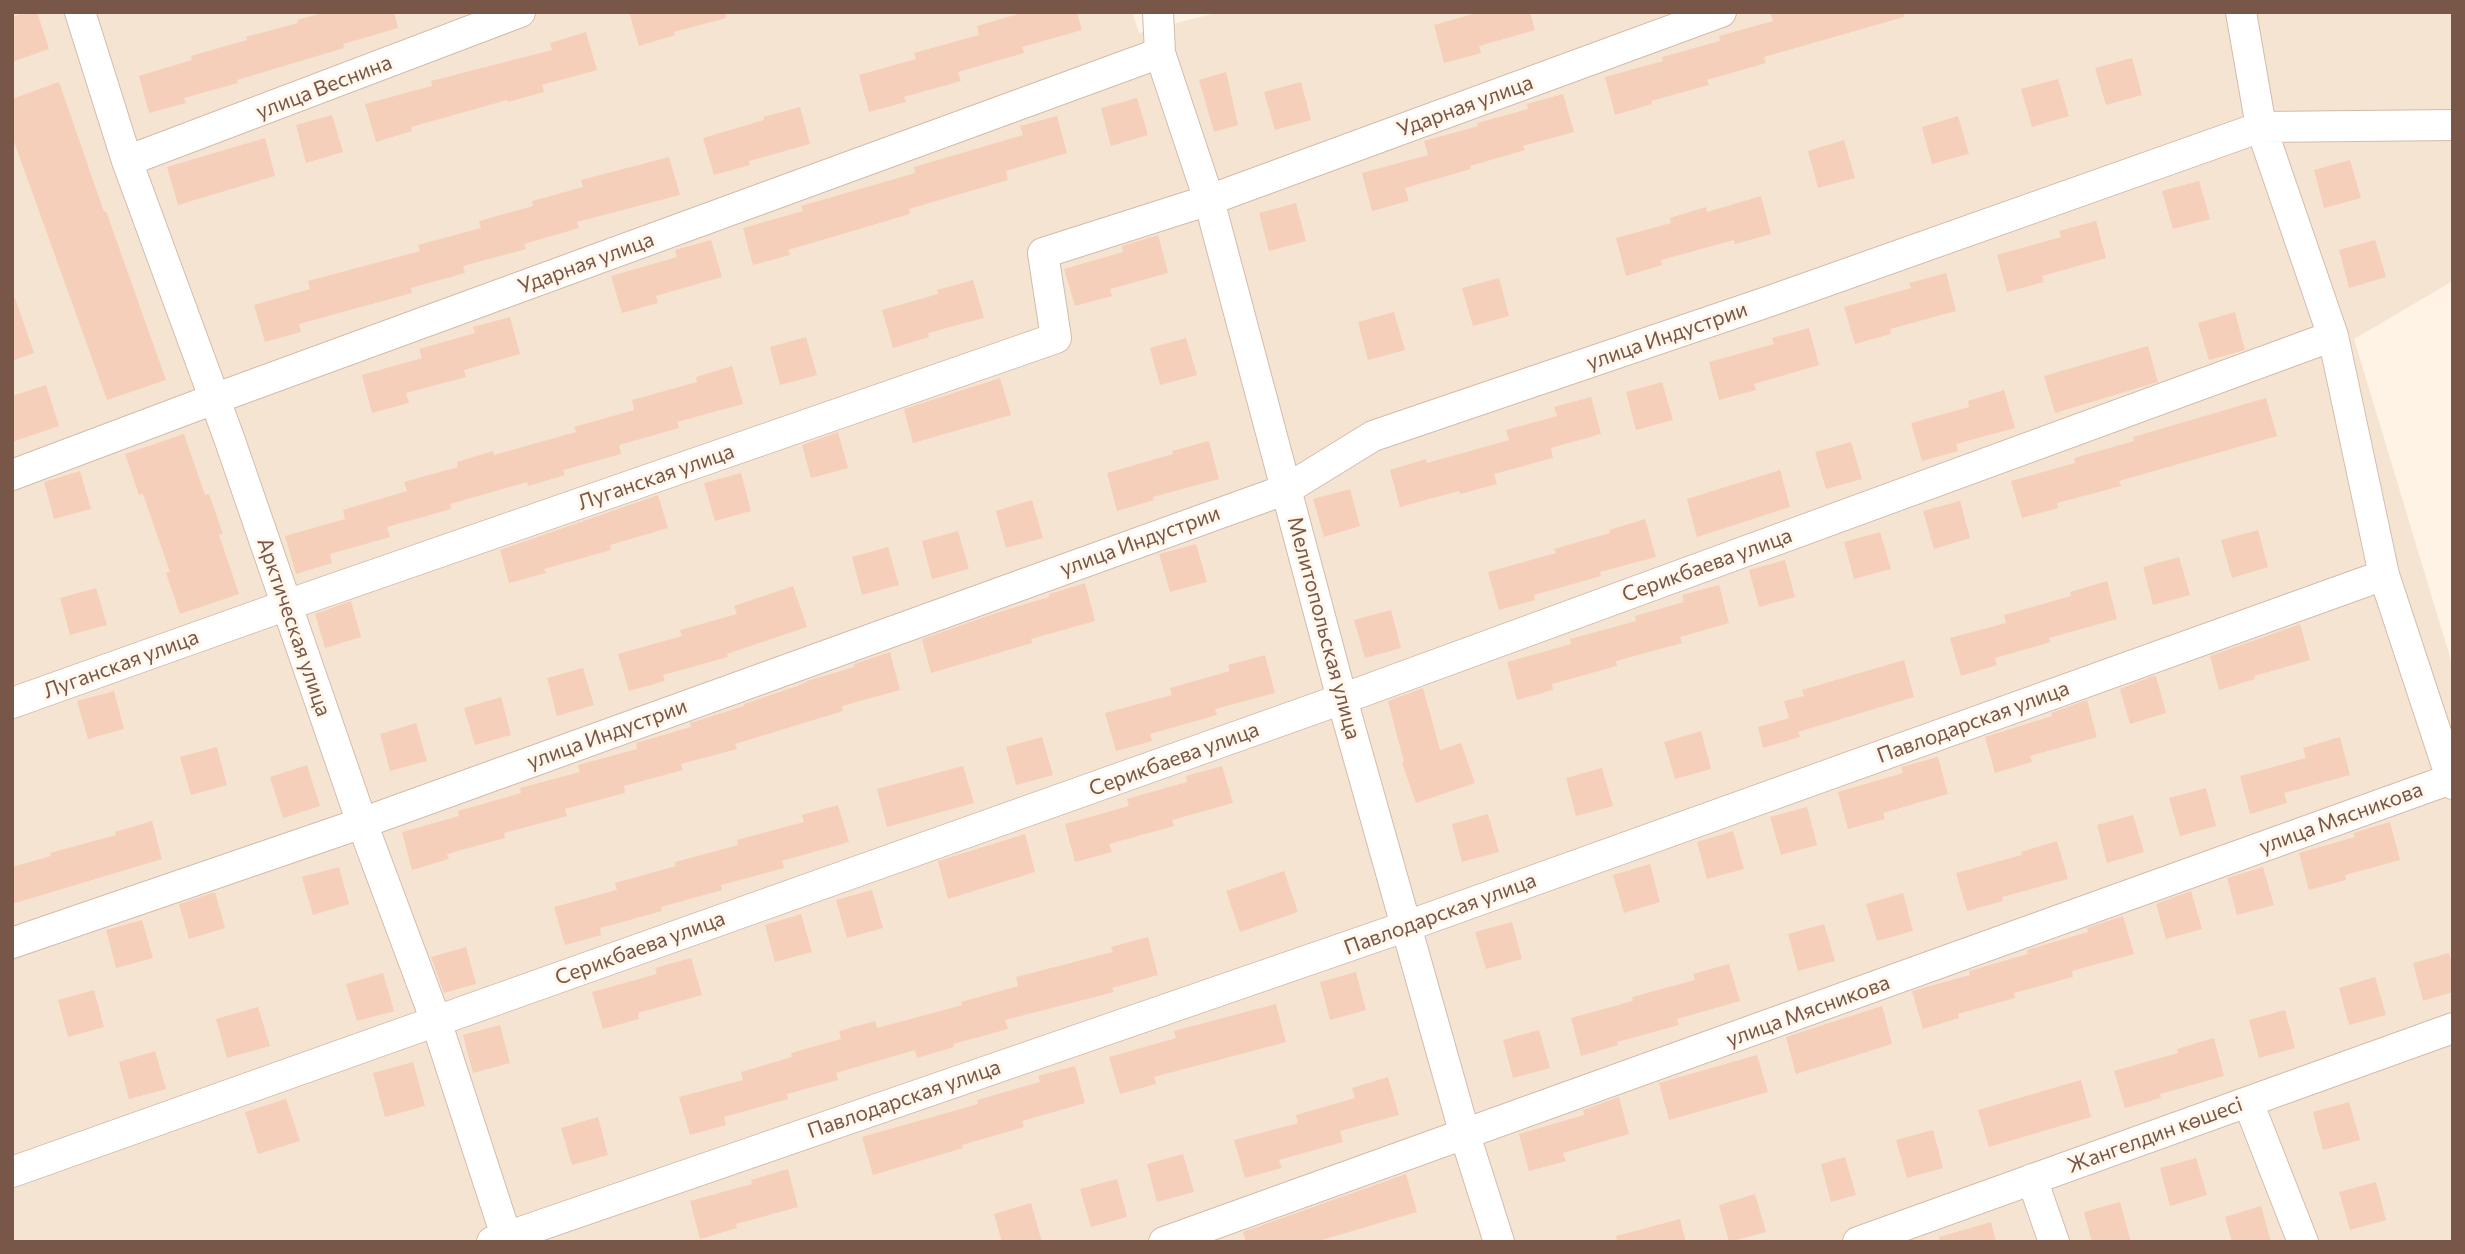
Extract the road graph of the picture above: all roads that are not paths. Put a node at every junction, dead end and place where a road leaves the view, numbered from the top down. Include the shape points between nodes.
1 (80, 12) edge
2 (520, 12) edge
3 (1158, 12) edge
4 (1721, 12) edge
5 (2241, 12) edge
6 (1160, 53) junction
7 (2453, 125) edge
8 (2261, 127) junction
9 (127, 161) junction
10 (1209, 200) junction
11 (2333, 336) junction
12 (214, 399) junction
13 (12, 475) edge
14 (1287, 489) junction
15 (2384, 575) junction
16 (287, 605) junction
17 (1342, 699) junction
18 (12, 704) edge
19 (2452, 781) edge
20 (362, 822) junction
21 (1407, 926) junction
22 (12, 943) edge
23 (436, 1021) junction
24 (2453, 1028) edge
25 (2248, 1102) junction
26 (1465, 1135) junction
27 (12, 1172) edge
28 (2032, 1179) junction
29 (502, 1240) edge
30 (1164, 1242) edge
31 (1499, 1242) edge
32 (1858, 1242) edge
33 (2054, 1242) edge
34 (2303, 1242) edge

1 - 9 street, Арктическая улица
2 - 9 street, улица Веснина
3 - 6 street, Мелитопольская улица
4 - 10 street, Ударная улица
5 - 8 street
6 - 10 street, Мелитопольская улица
6 - 12 street, Ударная улица
7 - 8 street, улица Индустрии
8 - 11 street
8 - 14 street, улица Индустрии via 1373,436
9 - 12 street, Арктическая улица
10 - 14 street, Мелитопольская улица
10 - 16 street, Луганская улица via 1043,253 1056,338
11 - 15 street
11 - 17 street, Серикбаева улица
12 - 13 street, Ударная улица
12 - 16 street, Арктическая улица
14 - 17 street, Мелитопольская улица
14 - 20 street, улица Индустрии
15 - 19 street
15 - 21 street, Павлодарская улица
16 - 18 street, Луганская улица
16 - 20 street, Арктическая улица
17 - 21 street, Мелитопольская улица
17 - 23 street, Серикбаева улица
19 - 26 street, улица Мясникова
20 - 22 street, улица Индустрии
20 - 23 street, Арктическая улица
21 - 26 street, Мелитопольская улица
21 - 29 street, Павлодарская улица
23 - 27 street, Серикбаева улица
23 - 29 street, Арктическая улица
24 - 25 street, Жангелдин көшесі
25 - 28 street, Жангелдин көшесі
25 - 34 street
26 - 30 street, улица Мясникова
26 - 31 street, Мелитопольская улица
28 - 32 street, Жангелдин көшесі
28 - 33 street

